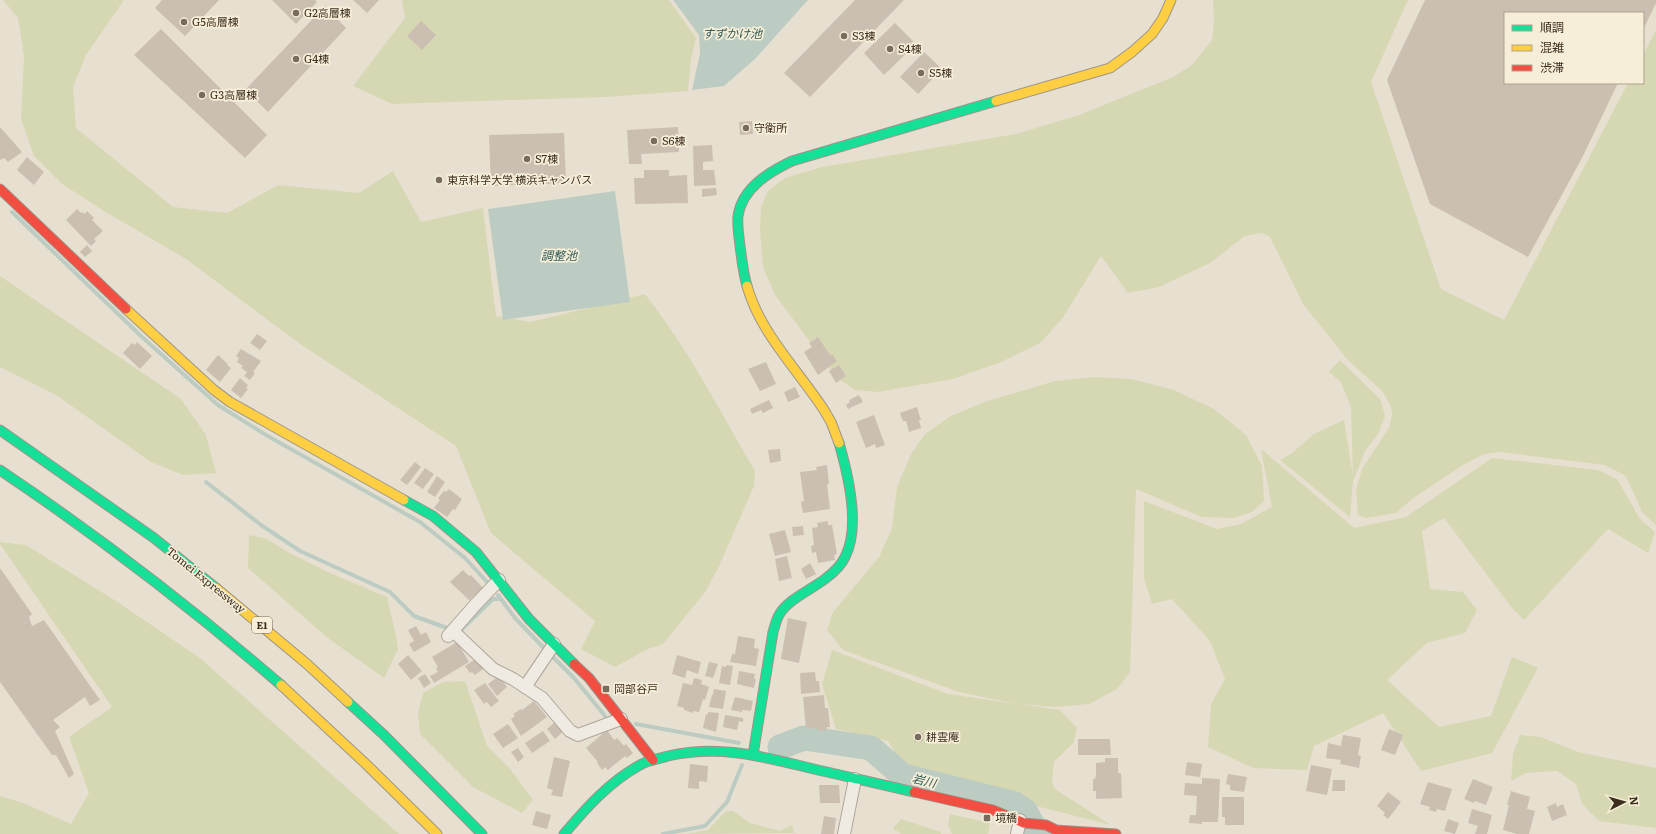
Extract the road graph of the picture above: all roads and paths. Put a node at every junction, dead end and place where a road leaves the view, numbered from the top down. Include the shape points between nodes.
1 (1171, 0) edge
2 (0, 189) edge
3 (0, 430) edge
4 (0, 470) edge
5 (499, 580) junction
6 (554, 644) junction
7 (525, 687) junction
8 (621, 720) junction
9 (753, 755) junction
10 (653, 760) junction
11 (855, 779) junction
12 (1022, 821) junction
13 (1053, 829) edge
14 (437, 834) edge
15 (482, 834) edge
16 (564, 834) edge
17 (844, 834) edge
18 (1017, 834) edge
19 (1116, 834) edge

1 - 9 main road via 1162,20 1151,34 1127,57 1110,68 792,161 758,180 747,194 739,212 742,266 750,294 767,330 832,424 842,456 852,532 846,555 836,572 789,604 779,615 773,632
2 - 5 main road via 214,390 254,417 433,516 476,552
3 - 15 main road, Tomei Expressway / E1 via 154,538 228,597 307,664 384,735
4 - 14 main road via 136,566 212,626 350,748
5 - 6 main road via 514,602
5 - 7 street via 450,633 493,669
6 - 7 street
6 - 8 main road via 589,678
7 - 8 street via 542,698 570,731 578,735
8 - 10 main road
9 - 10 main road via 712,750 686,752
9 - 11 main road
10 - 16 main road via 640,765 599,795
11 - 12 main road via 993,810
11 - 17 street
12 - 13 main road
12 - 18 street
13 - 19 main road

